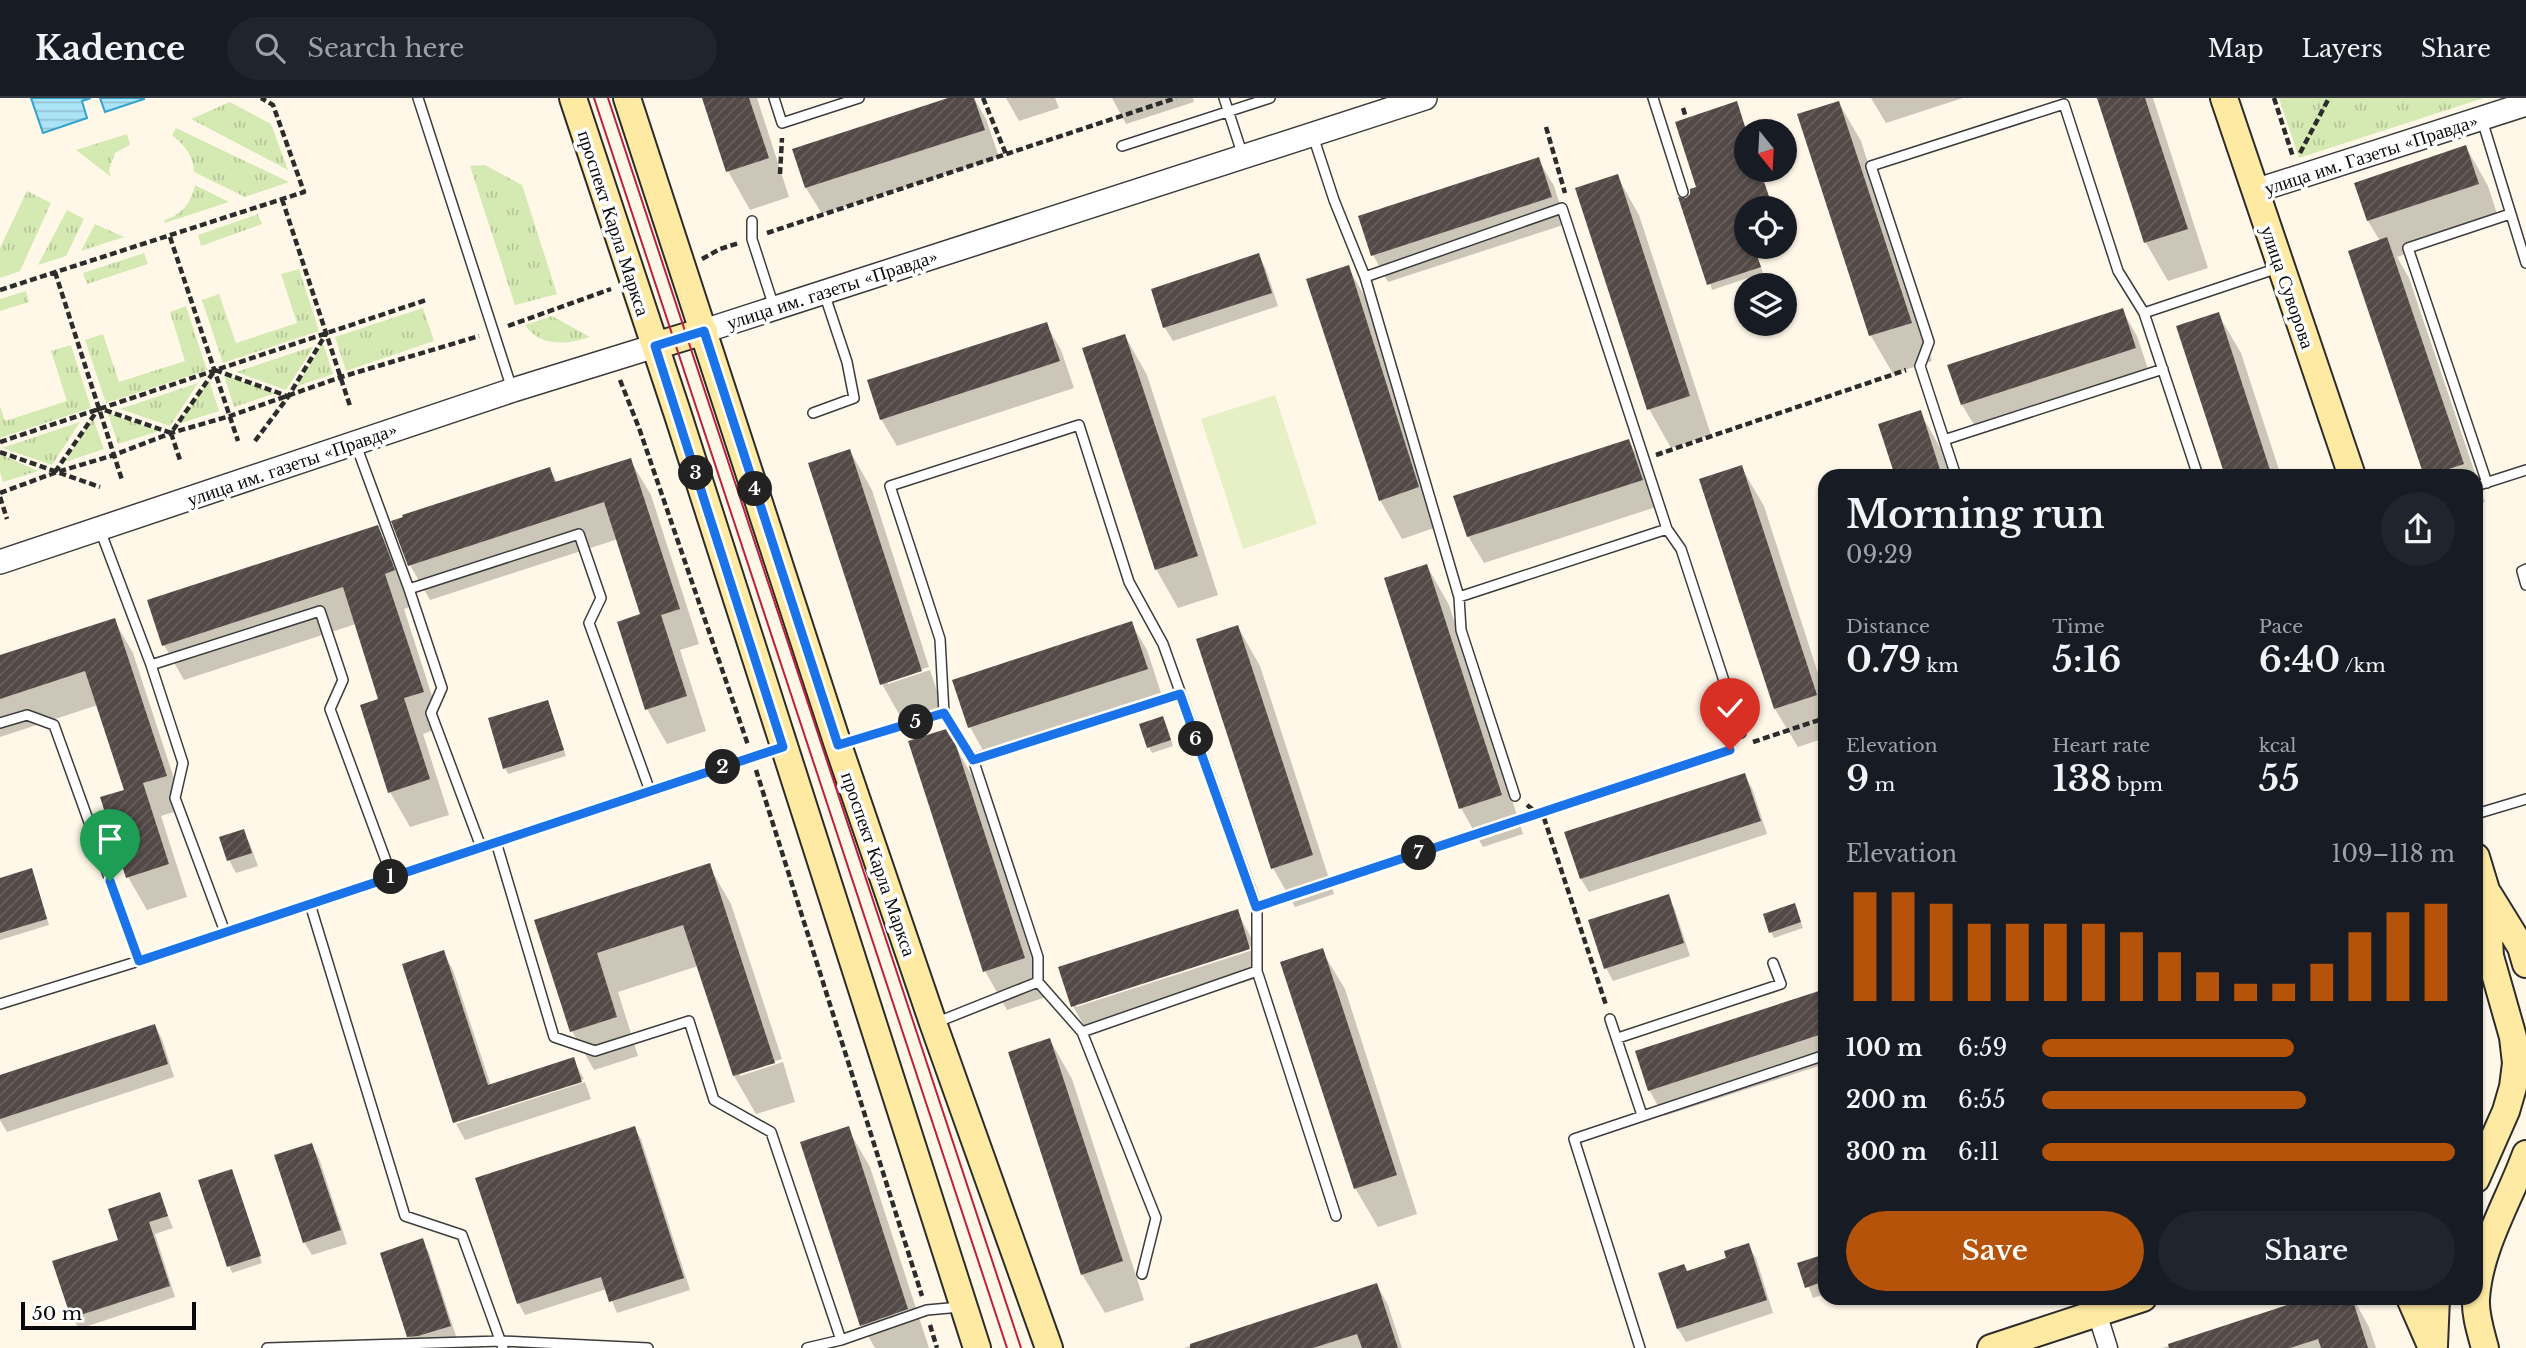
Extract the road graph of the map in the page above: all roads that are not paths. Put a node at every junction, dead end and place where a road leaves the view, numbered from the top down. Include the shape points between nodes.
1 (418, 98) edge
2 (573, 98) edge
3 (627, 98) edge
4 (775, 98) edge
5 (859, 98) edge
6 (1224, 98) edge
7 (1270, 98) edge
8 (1425, 98) edge
9 (1653, 98) edge
10 (2224, 98) edge
11 (2526, 104) edge
12 (1229, 112) junction
13 (2481, 119) junction
14 (1312, 135) junction
15 (1122, 146) dead end
16 (1243, 156) junction
17 (2255, 191) junction
18 (1683, 192) dead end
19 (2510, 214) junction
20 (752, 221) dead end
21 (2526, 263) edge
22 (2282, 267) junction
23 (1365, 277) junction
24 (824, 291) junction
25 (774, 308) junction
26 (2144, 313) junction
27 (704, 331) junction
28 (655, 346) junction
29 (2162, 369) junction
30 (513, 390) junction
31 (813, 412) dead end
32 (1944, 440) junction
33 (356, 443) junction
34 (1954, 469) edge
35 (2196, 469) edge
36 (2350, 469) edge
37 (2482, 469) edge
38 (2526, 470) edge
39 (2483, 471) edge
40 (2487, 483) junction
41 (2483, 484) edge
42 (99, 529) junction
43 (1667, 529) junction
44 (0, 562) edge
45 (2526, 569) edge
46 (2526, 585) edge
47 (410, 589) junction
48 (1459, 597) junction
49 (151, 665) junction
50 (1180, 694) junction
51 (944, 713) junction
52 (0, 723) edge
53 (1741, 733) dead end
54 (838, 745) junction
55 (783, 747) junction
56 (973, 760) junction
57 (650, 791) junction
58 (1514, 796) road end
59 (2526, 799) edge
60 (2483, 812) edge
61 (496, 842) junction
62 (481, 847) junction
63 (392, 877) junction
64 (2483, 880) edge
65 (2486, 891) junction
66 (310, 904) junction
67 (225, 932) junction
68 (139, 961) junction
69 (1773, 963) dead end
70 (2526, 964) edge
71 (1256, 971) junction
72 (1038, 982) junction
73 (0, 1004) edge
74 (1611, 1019) road end
75 (933, 1023) junction
76 (1082, 1032) junction
77 (1618, 1038) junction
78 (1818, 1057) edge
79 (1642, 1115) junction
80 (2526, 1154) edge
81 (2483, 1163) edge
82 (2521, 1180) edge
83 (2483, 1192) edge
84 (1336, 1216) dead end
85 (2483, 1262) edge
86 (1142, 1274) dead end
87 (2122, 1305) edge
88 (2413, 1305) edge
89 (2436, 1305) edge
90 (2477, 1305) edge
91 (964, 1306) junction
92 (2097, 1313) junction
93 (841, 1340) junction
94 (502, 1345) edge
95 (267, 1348) edge
96 (648, 1348) edge
97 (807, 1348) edge
98 (977, 1348) edge
99 (1049, 1348) edge
100 (1640, 1348) edge
101 (1991, 1348) edge
102 (2108, 1348) edge
103 (2433, 1348) edge
104 (2485, 1348) edge

1 - 30 lane
2 - 28 main road, проспект Карла Маркса
3 - 27 main road, проспект Карла Маркса
4 - 5 lane via 782,123
6 - 12 lane
7 - 12 lane
8 - 14 street, улица им. газеты «Правда»
9 - 18 lane
10 - 17 main road, улица Суворова
11 - 13 street, улица им. Газеты «Правда»
12 - 15 lane
12 - 16 lane
13 - 17 street, улица им. Газеты «Правда»
13 - 19 lane
14 - 16 street, улица им. газеты «Правда»
14 - 23 lane
16 - 24 street, улица им. газеты «Правда»
17 - 22 main road, улица Суворова
19 - 21 lane
19 - 37 lane via 2408,248
20 - 25 lane via 752,239
22 - 26 lane
22 - 36 main road, улица Суворова
23 - 43 lane via 1562,208
23 - 48 lane
24 - 25 street, улица им. газеты «Правда»
24 - 31 lane via 854,398
25 - 27 street, улица им. газеты «Правда»
26 - 29 lane
26 - 32 lane via 2118,271 2064,104 1871,166 1929,342 1920,366
27 - 28 main road, улица им. газеты «Правда»
27 - 54 main road, проспект Карла Маркса
28 - 30 street, улица им. газеты «Правда»
28 - 55 main road, проспект Карла Маркса
29 - 32 lane
29 - 35 lane
30 - 33 street, улица им. газеты «Правда»
32 - 34 lane
33 - 42 street, улица им. газеты «Правда»
33 - 47 lane
38 - 40 lane
39 - 40 lane
40 - 41 lane
42 - 44 street, улица им. газеты «Правда»
42 - 49 lane
43 - 48 lane
43 - 53 lane via 1681,549
45 - 46 lane via 2522,571
47 - 57 lane via 579,534 601,598 589,623
47 - 62 lane via 442,688 431,713
48 - 58 lane via 1461,630
49 - 63 lane via 320,611 343,680 330,709
49 - 67 lane via 183,763 175,798
50 - 51 lane via 1163,644 1129,582 1079,425 890,486 940,639
50 - 56 lane
50 - 71 lane via 1256,907
51 - 54 lane
51 - 56 lane
52 - 68 lane via 27,715 54,725
54 - 75 main road, проспект Карла Маркса
55 - 57 lane
55 - 91 main road, проспект Карла Маркса
56 - 72 lane via 1038,957
57 - 61 lane
59 - 60 lane
61 - 62 lane
61 - 93 lane via 554,1037 595,1051 689,1021 714,1100 771,1132
62 - 63 lane
63 - 66 lane
64 - 65 main road
65 - 70 main road via 2521,947
65 - 81 main road via 2490,956 2516,1063 2506,1111
66 - 67 lane
66 - 94 lane via 405,1216 462,1235
67 - 68 lane
68 - 73 lane
69 - 77 lane via 1781,984
71 - 76 lane
71 - 84 lane
72 - 75 lane
72 - 76 lane
74 - 77 lane
75 - 99 main road, проспект Карла Маркса
76 - 86 lane via 1156,1218
77 - 79 lane
78 - 79 lane
79 - 100 lane via 1574,1139
80 - 82 main road
82 - 83 main road
82 - 85 main road
87 - 92 main road
88 - 103 main road
89 - 103 main road
90 - 104 main road
91 - 93 lane via 927,1310
91 - 98 main road, проспект Карла Маркса
92 - 101 main road
92 - 102 street
93 - 97 lane
94 - 95 lane
94 - 96 lane

